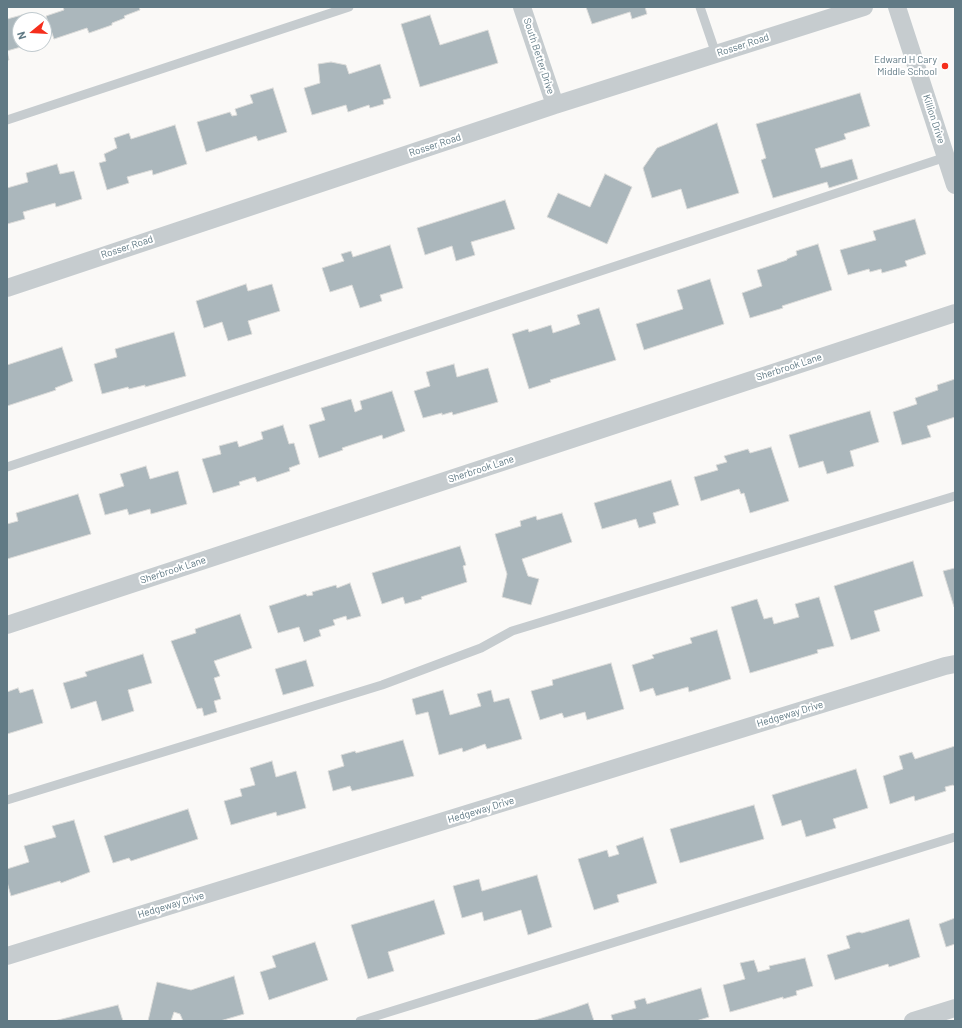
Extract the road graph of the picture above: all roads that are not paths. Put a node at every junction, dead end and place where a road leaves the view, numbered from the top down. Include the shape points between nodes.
1 (349, 7) edge
2 (522, 7) edge
3 (700, 7) edge
4 (864, 7) edge
5 (897, 7) edge
6 (716, 54) junction
7 (555, 105) junction
8 (7, 120) edge
9 (946, 157) junction
10 (955, 185) edge
11 (7, 288) edge
12 (955, 313) edge
13 (7, 466) edge
14 (955, 496) edge
15 (7, 624) edge
16 (955, 664) edge
17 (7, 800) edge
18 (955, 837) edge
19 (7, 956) edge
20 (955, 1008) edge
21 (360, 1021) edge
22 (913, 1021) edge

1 - 8 lane
2 - 7 street, South Better Drive
3 - 6 lane
4 - 6 street, Rosser Road
5 - 9 street, Killion Drive
6 - 7 street, Rosser Road
7 - 11 street, Rosser Road
9 - 10 street, Killion Drive
9 - 13 lane
12 - 15 street, Sherbrook Lane
14 - 17 lane via 512,631 481,648 382,685
16 - 19 street, Hedgeway Drive
18 - 21 lane
20 - 22 street

